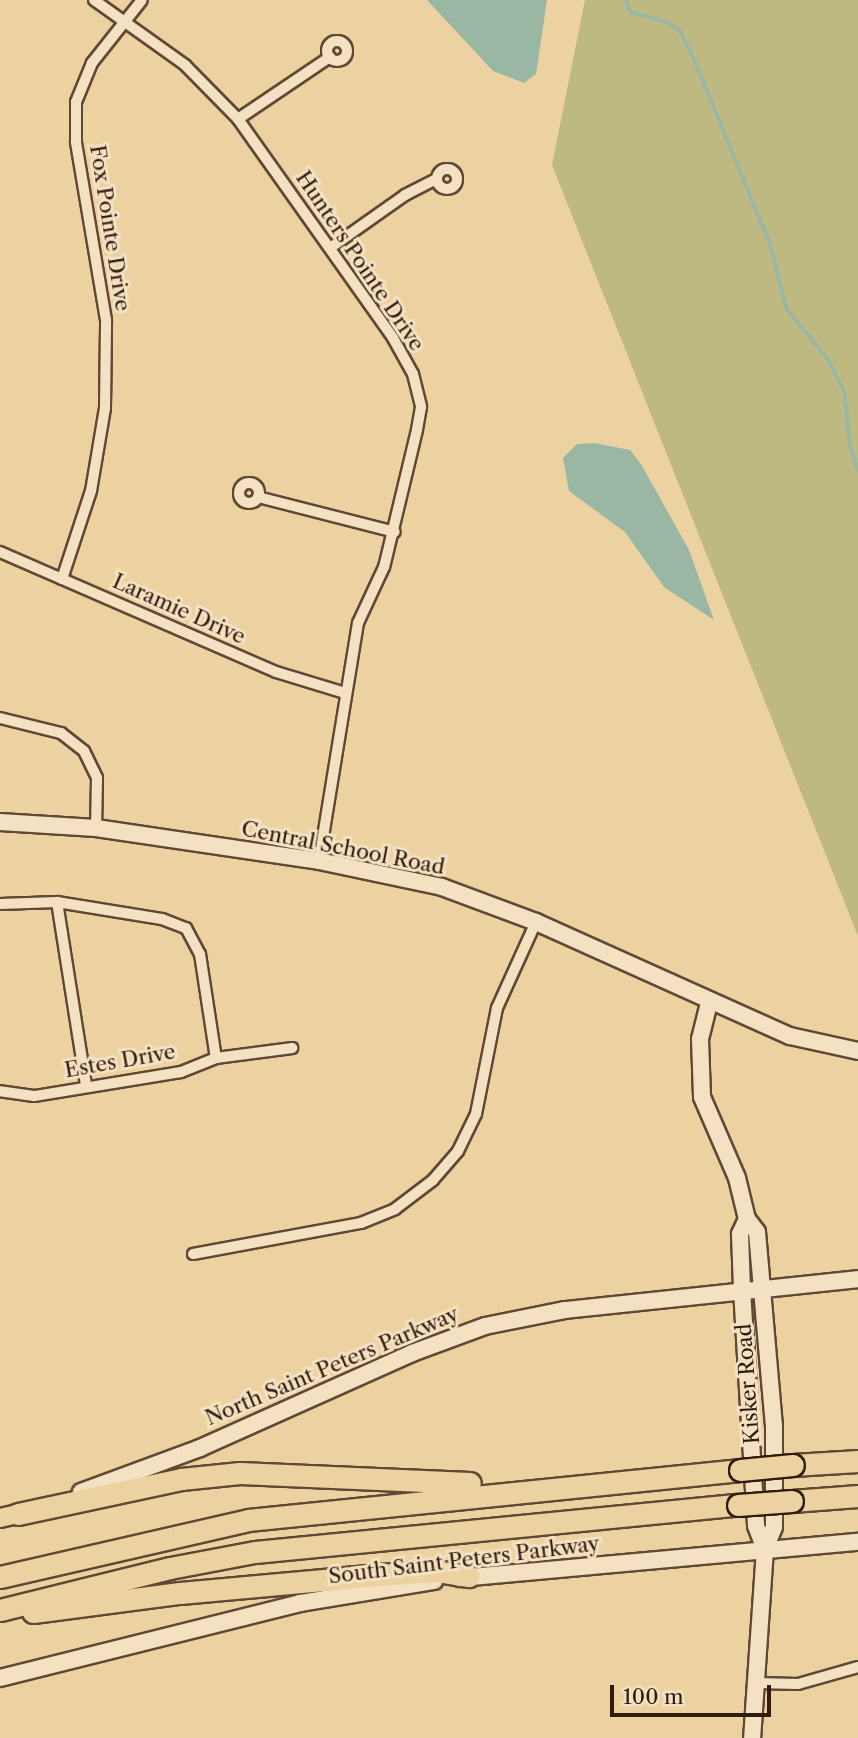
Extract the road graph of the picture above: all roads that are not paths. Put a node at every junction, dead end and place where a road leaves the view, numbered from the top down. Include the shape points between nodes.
1 (94, 0) edge
2 (142, 0) edge
3 (125, 18) junction
4 (330, 57) dead end
5 (238, 119) junction
6 (437, 179) dead end
7 (330, 248) junction
8 (258, 497) dead end
9 (395, 532) junction
10 (0, 552) edge
11 (62, 579) junction
12 (345, 693) junction
13 (0, 718) edge
14 (0, 822) edge
15 (96, 828) junction
16 (319, 861) junction
17 (57, 902) junction
18 (0, 904) edge
19 (536, 922) junction
20 (709, 1003) junction
21 (292, 1048) dead end
22 (858, 1051) edge
23 (216, 1058) junction
24 (86, 1086) junction
25 (0, 1091) edge
26 (747, 1219) junction
27 (193, 1254) dead end
28 (858, 1279) edge
29 (763, 1287) junction
30 (742, 1289) junction
31 (858, 1461) edge
32 (567, 1485) junction
33 (858, 1496) edge
34 (9, 1516) edge
35 (858, 1542) edge
36 (765, 1549) junction
37 (469, 1576) junction
38 (0, 1577) edge
39 (0, 1613) edge
40 (858, 1667) edge
41 (0, 1678) edge
42 (756, 1683) junction
43 (752, 1738) edge

1 - 3 street, Hunters Pointe Drive
2 - 3 street, Fox Pointe Drive
3 - 5 street, Hunters Pointe Drive via 208,85
3 - 11 street, Fox Pointe Drive via 92,63 76,102 76,142 106,320 105,408 92,492
4 - 5 street
5 - 7 street, Hunters Pointe Drive
6 - 7 street via 405,195
7 - 9 street, Hunters Pointe Drive via 393,338 413,374 421,407
8 - 9 street
9 - 12 street, Hunters Pointe Drive via 358,623
10 - 11 street, Laramie Drive
11 - 12 street, Laramie Drive via 276,672
12 - 16 street, Hunters Pointe Drive
13 - 15 street via 61,733 84,751 97,778
14 - 15 main road, Central School Road
15 - 16 main road, Central School Road
16 - 19 main road, Central School Road via 442,887
17 - 18 street
17 - 23 street via 162,919 190,931 200,954
17 - 24 street
19 - 20 main road, Central School Road
19 - 27 street via 497,1008 476,1114 458,1151 441,1172 378,1218
20 - 22 main road, Central School Road via 790,1036
20 - 26 main road, Kisker Road via 699,1039 702,1097 737,1178
21 - 23 street, Estes Drive
23 - 24 street, Estes Drive via 181,1072
24 - 25 street, Estes Drive via 34,1096
26 - 29 main road, Kisker Road via 757,1232
26 - 30 main road, Kisker Road via 740,1234
28 - 29 main road, North Saint Peters Parkway
29 - 30 main road, North Saint Peters Parkway
29 - 36 main road, Kisker Road via 774,1426 774,1527
30 - 34 main road, North Saint Peters Parkway via 565,1310 485,1326 412,1353 146,1470
30 - 36 main road, Kisker Road via 756,1526
31 - 32 highway, bridge
32 - 34 highway via 240,1473 181,1479
32 - 38 highway via 248,1520
33 - 39 highway, bridge via 255,1552 170,1568
35 - 36 main road, South Saint Peters Parkway
36 - 37 main road, South Saint Peters Parkway
36 - 42 main road, Kisker Road
37 - 39 highway via 436,1571 378,1575
37 - 41 main road, South Saint Peters Parkway via 300,1603
40 - 42 street via 798,1684
42 - 43 main road, Kisker Road

